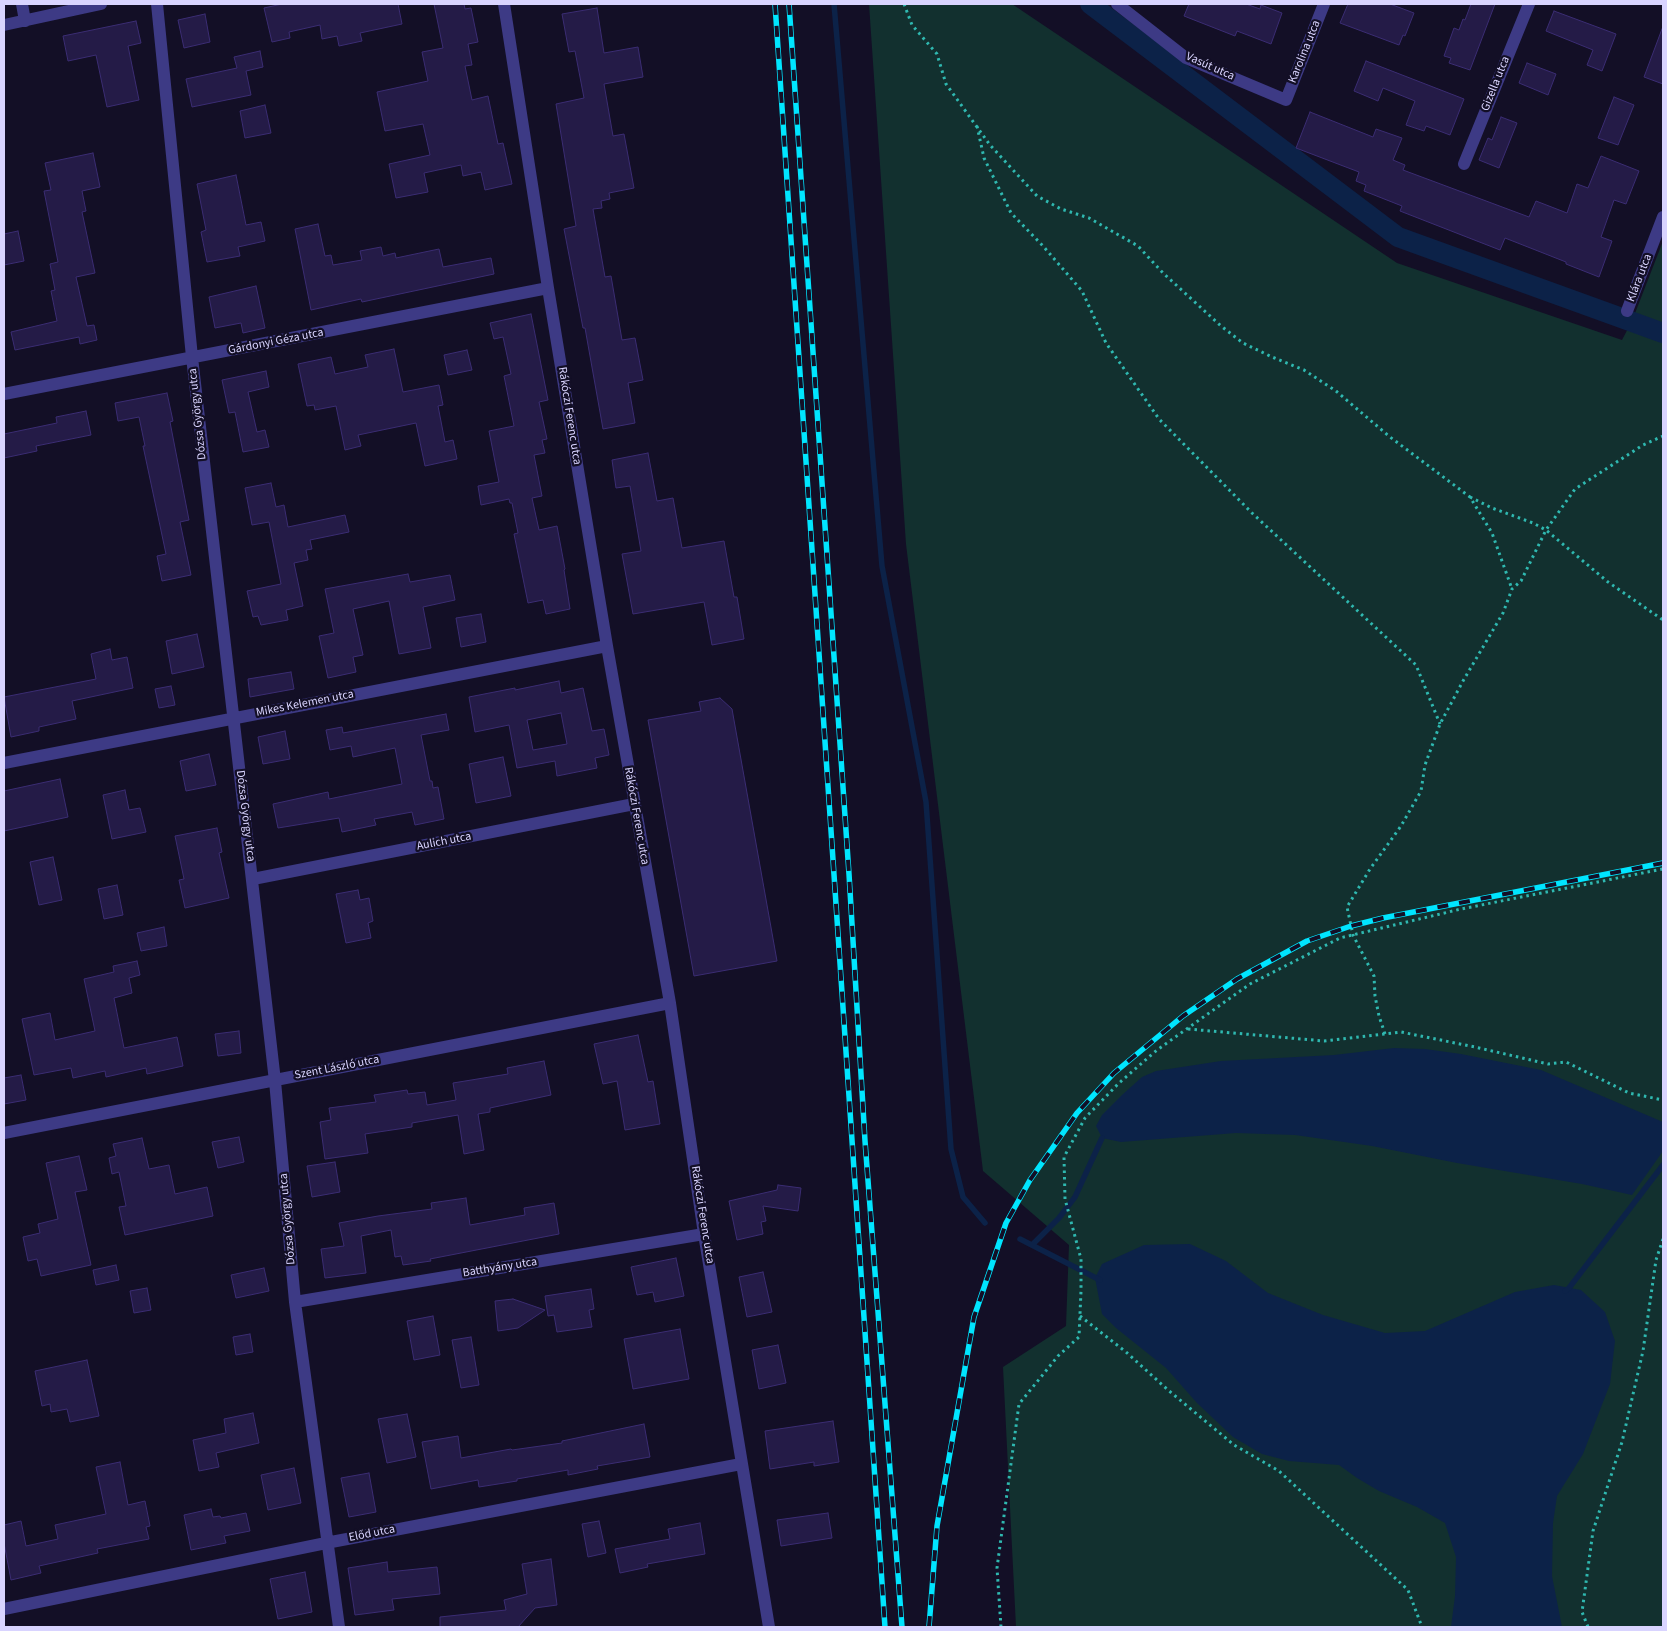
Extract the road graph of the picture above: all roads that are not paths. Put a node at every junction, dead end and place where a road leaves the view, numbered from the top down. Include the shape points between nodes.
1 (22, 4) edge
2 (102, 4) edge
3 (157, 4) edge
4 (504, 4) edge
5 (1117, 4) edge
6 (1324, 4) edge
7 (1528, 4) edge
8 (25, 21) junction
9 (4, 25) edge
10 (1286, 100) joint
11 (1464, 164) dead end
12 (1663, 217) edge
13 (548, 288) junction
14 (1627, 311) dead end
15 (192, 358) junction
16 (4, 394) edge
17 (607, 646) junction
18 (233, 718) junction
19 (4, 763) edge
20 (634, 804) junction
21 (253, 879) junction
22 (670, 1003) junction
23 (275, 1081) junction
24 (4, 1133) edge
25 (704, 1234) junction
26 (295, 1302) junction
27 (741, 1464) junction
28 (326, 1543) junction
29 (4, 1609) edge
30 (338, 1627) edge
31 (768, 1627) edge

1 - 8 street
2 - 8 street
3 - 15 street, Dózsa György utca
4 - 13 street, Rákóczi Ferenc utca
5 - 10 street, Vasút utca via 1186,58
6 - 10 street, Karolina utca
7 - 11 street, Gizella utca
8 - 9 street
12 - 14 street, Klára utca
13 - 15 street, Gárdonyi Géza utca
13 - 17 street, Rákóczi Ferenc utca
15 - 16 street, Gárdonyi Géza utca
15 - 18 street, Dózsa György utca
17 - 18 street, Mikes Kelemen utca
17 - 20 street, Rákóczi Ferenc utca
18 - 19 street, Mikes Kelemen utca
18 - 21 street, Dózsa György utca
20 - 21 street, Aulich utca
20 - 22 street, Rákóczi Ferenc utca
21 - 23 street, Dózsa György utca
22 - 23 street, Szent László utca
22 - 25 street, Rákóczi Ferenc utca
23 - 24 street, Szent László utca
23 - 26 street, Dózsa György utca
25 - 26 street, Batthyány utca
25 - 27 street, Rákóczi Ferenc utca
26 - 28 street, Dózsa György utca
27 - 28 street, Előd utca
27 - 31 street, Rákóczi Ferenc utca
28 - 29 street, Előd utca
28 - 30 street, Dózsa György utca

